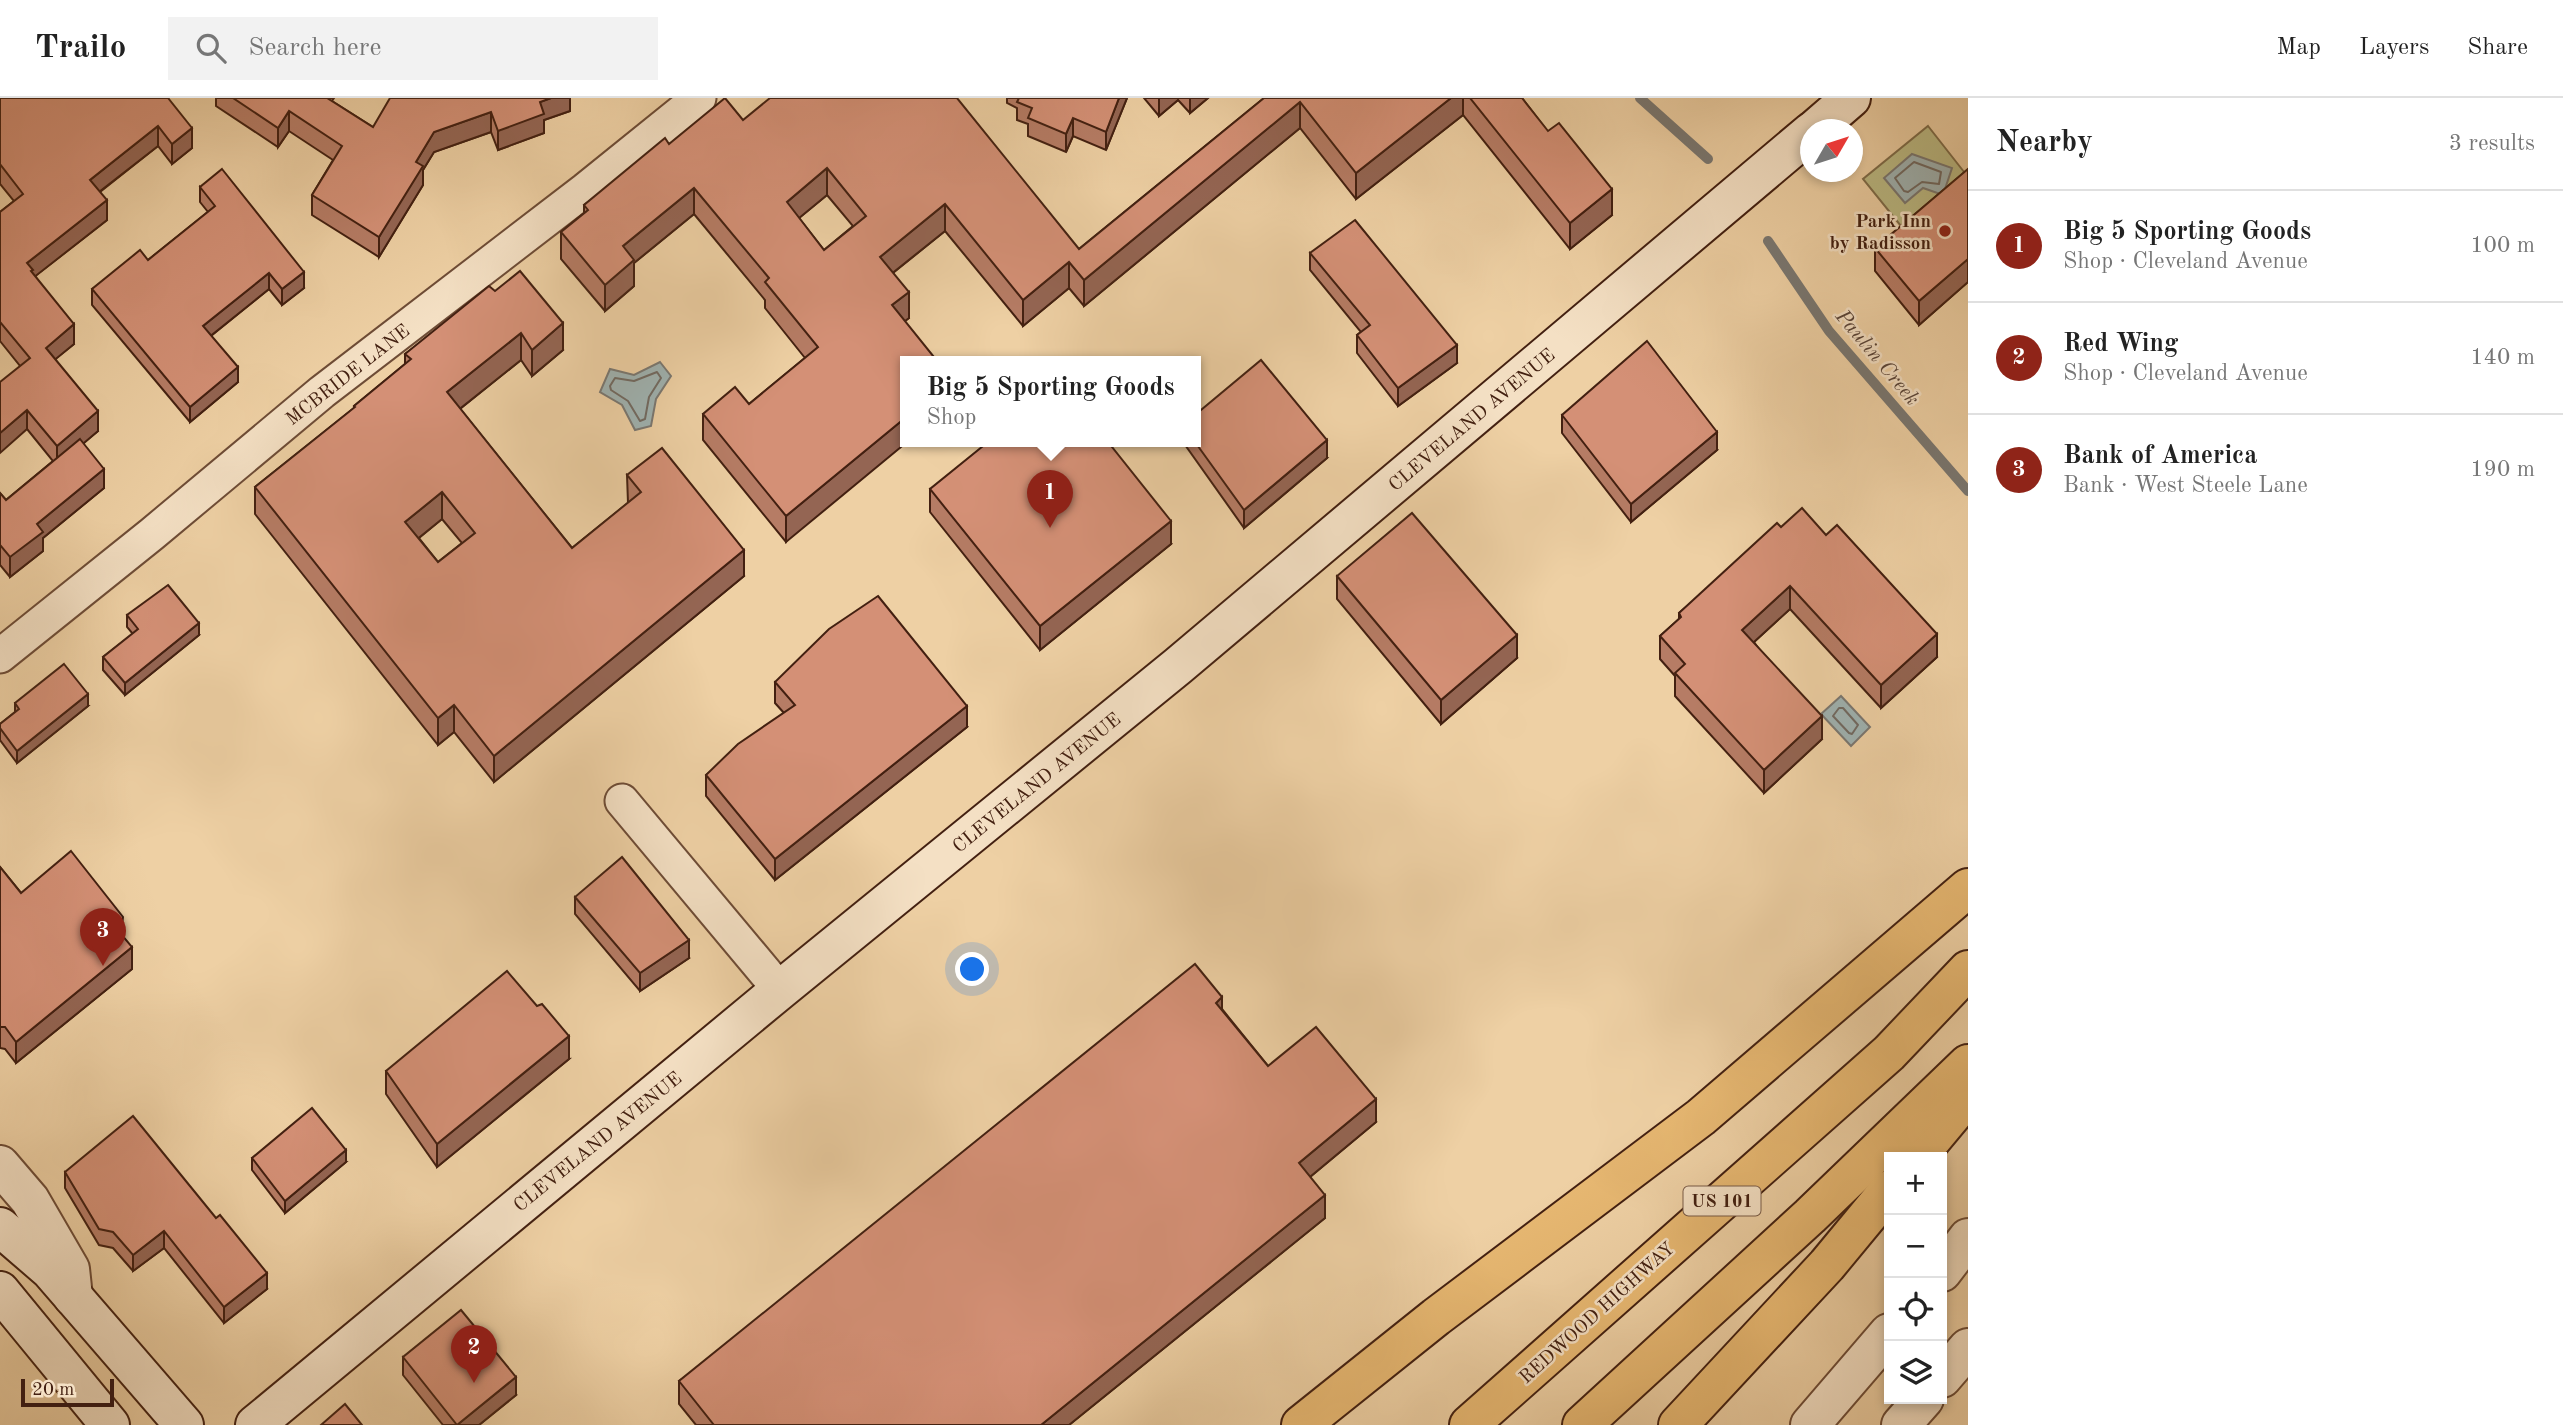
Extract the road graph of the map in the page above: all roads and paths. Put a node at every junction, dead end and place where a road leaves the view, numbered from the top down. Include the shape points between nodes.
1 (699, 98) edge
2 (1851, 98) edge
3 (1826, 119) edge
4 (1800, 141) edge
5 (0, 656) edge
6 (622, 801) dead end
7 (1968, 888) edge
8 (1968, 970) edge
9 (780, 990) junction
10 (1968, 1064) edge
11 (1968, 1096) edge
12 (1921, 1152) edge
13 (0, 1165) edge
14 (1884, 1196) edge
15 (0, 1227) edge
16 (1968, 1238) edge
17 (1947, 1265) edge
18 (0, 1291) edge
19 (73, 1297) junction
20 (1884, 1339) edge
21 (1968, 1348) edge
22 (1947, 1372) edge
23 (1920, 1404) edge
24 (110, 1425) edge
25 (184, 1425) edge
26 (255, 1425) edge
27 (1301, 1425) edge
28 (1469, 1425) edge
29 (1582, 1425) edge
30 (1678, 1425) edge
31 (1810, 1425) edge
32 (1901, 1425) edge

1 - 5 street, MCBRIDE LANE via 323,392
2 - 3 main road, CLEVELAND AVENUE
4 - 9 main road, CLEVELAND AVENUE via 1178,666
6 - 9 street
7 - 27 highway via 1701,1116
8 - 28 highway, REDWOOD HIGHWAY / US 101 via 1889,1053
9 - 26 main road, CLEVELAND AVENUE
10 - 29 highway
11 - 12 highway
13 - 19 main road via 30,1200 70,1269
14 - 30 highway via 1827,1265
15 - 19 main road via 50,1270
16 - 17 main road
18 - 24 main road
19 - 25 main road
20 - 31 main road
21 - 22 main road
23 - 32 main road

